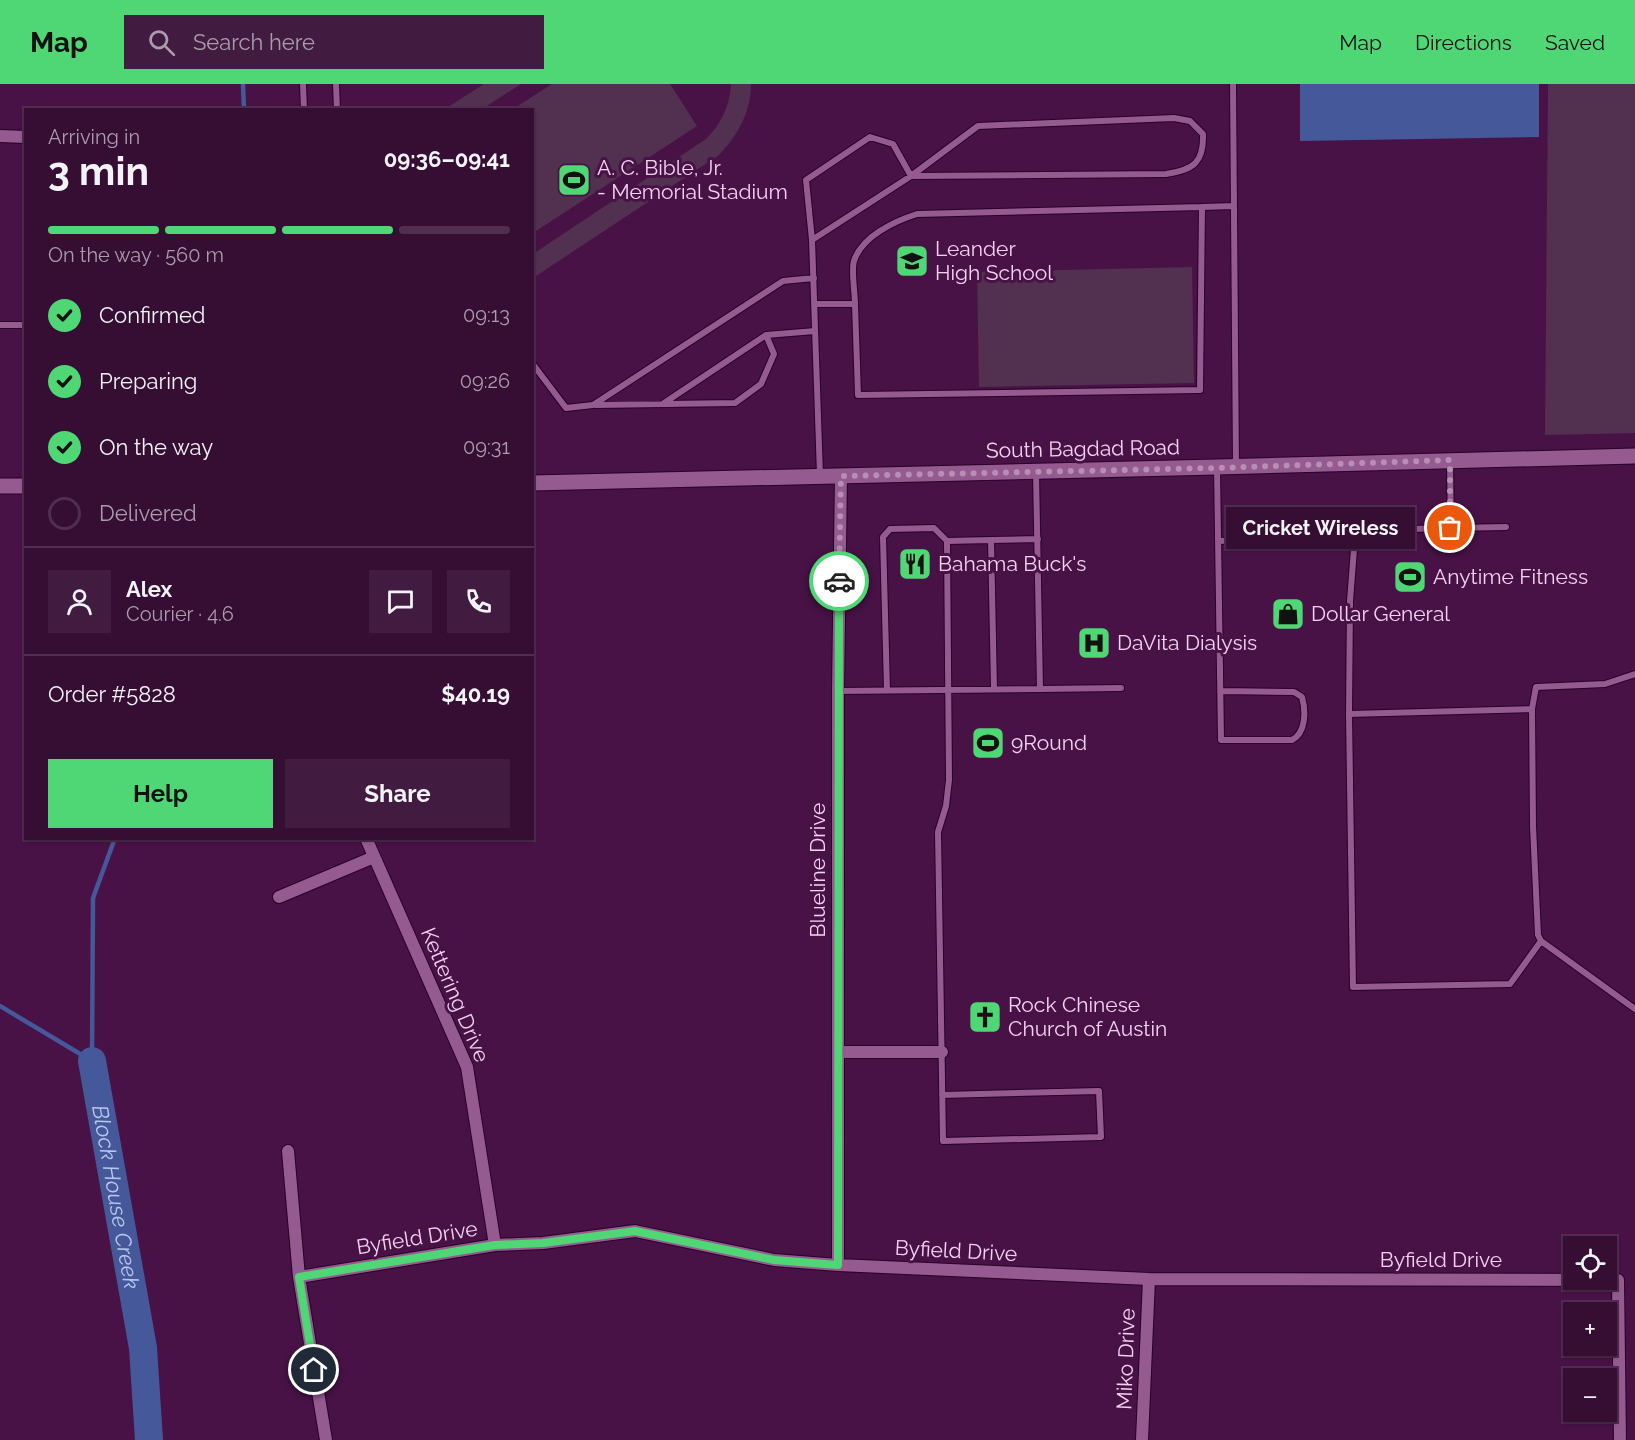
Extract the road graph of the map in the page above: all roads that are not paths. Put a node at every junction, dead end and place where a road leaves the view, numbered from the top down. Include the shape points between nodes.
1 (303, 84) edge
2 (336, 84) edge
3 (1233, 84) edge
4 (304, 108) edge
5 (337, 108) edge
6 (0, 136) edge
7 (24, 137) edge
8 (911, 176) junction
9 (1233, 206) junction
10 (1202, 207) junction
11 (812, 240) junction
12 (814, 278) junction
13 (814, 304) junction
14 (855, 304) junction
15 (0, 325) edge
16 (24, 326) edge
17 (815, 331) junction
18 (765, 335) junction
19 (534, 366) edge
20 (664, 403) junction
21 (593, 405) junction
22 (1635, 456) edge
23 (1450, 460) junction
24 (1236, 467) junction
25 (1217, 468) junction
26 (1036, 471) junction
27 (820, 476) junction
28 (841, 476) junction
29 (534, 483) edge
30 (0, 486) edge
31 (24, 486) edge
32 (1506, 527) dead end
33 (1450, 528) junction
34 (1355, 536) junction
35 (1038, 539) junction
36 (991, 540) junction
37 (947, 541) junction
38 (1218, 541) junction
39 (1635, 674) edge
40 (1121, 688) dead end
41 (994, 689) junction
42 (1040, 689) junction
43 (838, 690) junction
44 (887, 690) junction
45 (948, 690) junction
46 (1222, 691) junction
47 (1532, 709) junction
48 (1349, 714) junction
49 (367, 840) edge
50 (374, 857) junction
51 (279, 897) dead end
52 (1541, 940) junction
53 (1635, 1009) edge
54 (838, 1052) junction
55 (942, 1052) junction
56 (942, 1095) junction
57 (288, 1151) dead end
58 (495, 1245) junction
59 (838, 1265) junction
60 (299, 1277) junction
61 (1149, 1279) junction
62 (326, 1440) edge
63 (1142, 1440) edge
64 (1620, 1440) edge

1 - 4 lane
2 - 5 lane
3 - 9 lane
6 - 7 street
8 - 8 lane via 1166,174 1185,171 1199,160 1203,134 1190,121 1174,118 978,126
8 - 11 lane
8 - 11 lane via 893,144 870,137 806,180
9 - 10 lane
9 - 24 lane
10 - 14 lane via 917,214 900,219 866,242 853,262
10 - 14 lane via 1200,390 858,395
11 - 12 lane
12 - 13 lane
12 - 21 lane via 783,281
13 - 14 lane
13 - 17 lane
15 - 16 lane
17 - 18 lane
17 - 27 lane
18 - 20 lane
18 - 20 lane via 774,354 761,384 735,403
19 - 21 lane via 566,408
20 - 21 lane
22 - 23 main road, South Bagdad Road
23 - 24 main road, South Bagdad Road
23 - 33 lane
24 - 25 main road, South Bagdad Road
25 - 26 main road, South Bagdad Road
25 - 38 lane
26 - 28 main road, South Bagdad Road
26 - 35 lane
27 - 28 main road, South Bagdad Road
27 - 29 main road, South Bagdad Road
28 - 43 street, Blueline Drive
30 - 31 main road
32 - 33 lane
33 - 34 lane via 1368,530
34 - 38 lane
34 - 48 lane
35 - 36 lane
35 - 42 lane
36 - 37 lane
36 - 41 lane
37 - 44 lane via 934,528 890,529 883,537
37 - 45 lane
38 - 46 lane
39 - 47 lane via 1605,684 1536,687
40 - 42 lane
41 - 42 lane
41 - 45 lane
43 - 44 lane
43 - 54 street, Blueline Drive
44 - 45 lane
45 - 55 lane via 949,780 938,832
46 - 46 lane via 1221,740 1292,740 1302,731 1304,705 1302,697 1294,692
47 - 48 lane
47 - 52 lane via 1534,859
48 - 52 lane via 1353,987 1510,984
49 - 50 street, Kettering Drive
50 - 51 street
50 - 58 street, Kettering Drive via 467,1067
52 - 53 lane
54 - 55 street
54 - 59 street, Blueline Drive
55 - 56 lane
56 - 56 lane via 943,1141 1101,1137 1099,1091
57 - 60 street
58 - 59 street, Byfield Drive via 635,1231 774,1260
58 - 60 street, Byfield Drive
59 - 61 street, Byfield Drive
60 - 62 street
61 - 63 street, Miko Drive
61 - 64 street, Byfield Drive via 1618,1280

